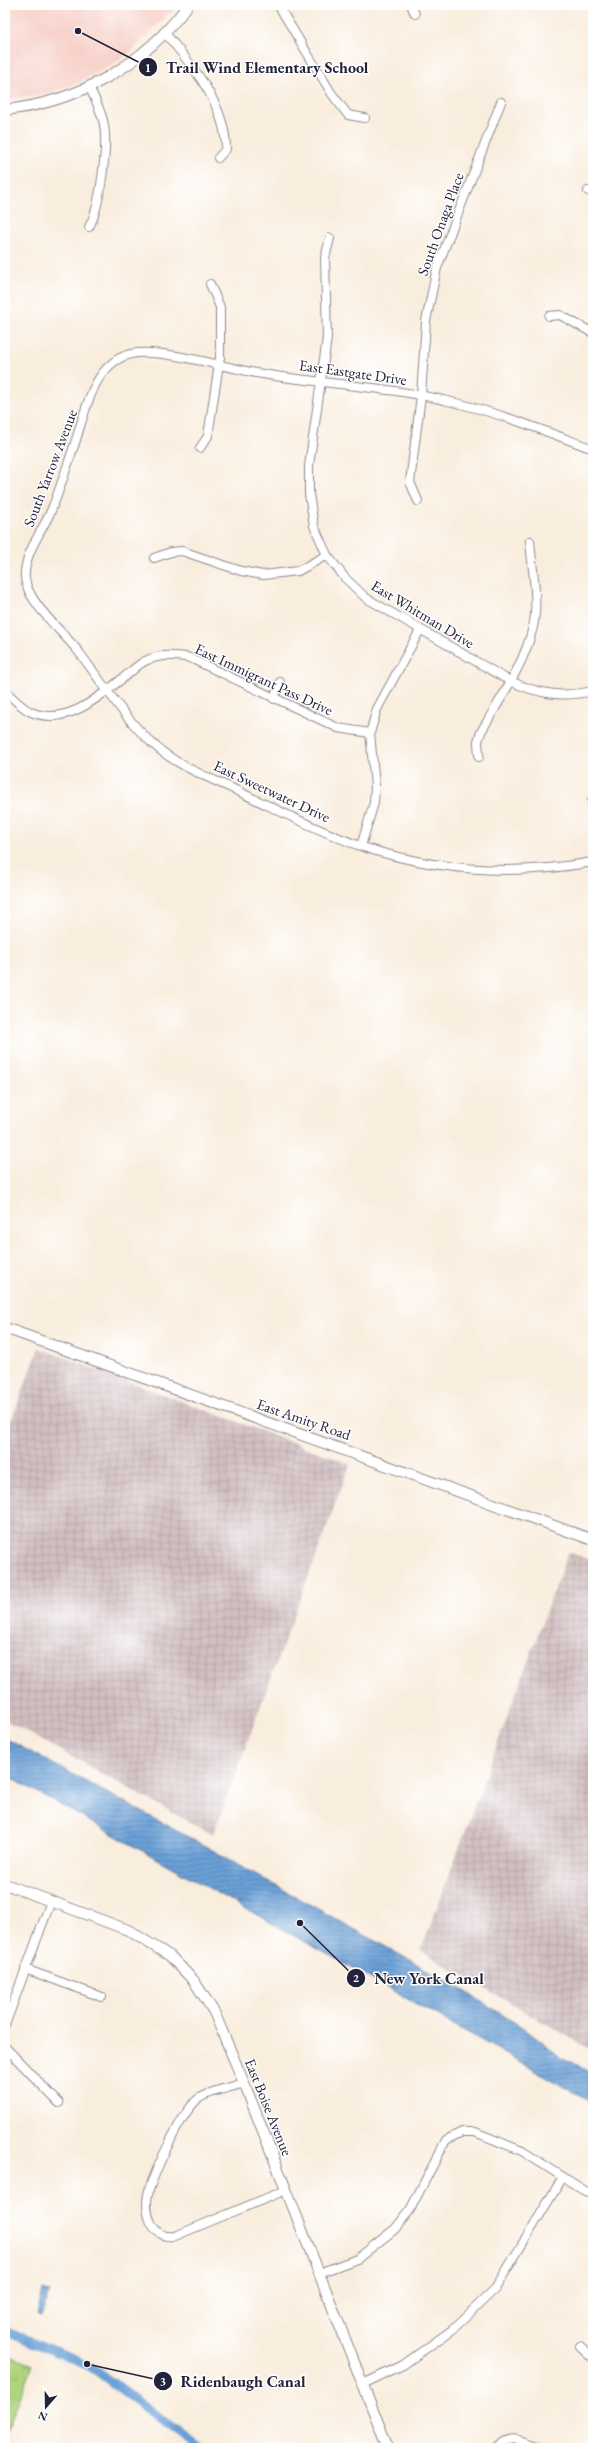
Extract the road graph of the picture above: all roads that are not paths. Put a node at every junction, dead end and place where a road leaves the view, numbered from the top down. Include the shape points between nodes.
1 (188, 5) edge
2 (278, 5) edge
3 (412, 5) edge
4 (415, 14) dead end
5 (165, 33) junction
6 (90, 88) junction
7 (501, 102) dead end
8 (5, 110) edge
9 (365, 118) dead end
10 (218, 158) dead end
11 (89, 227) dead end
12 (330, 238) dead end
13 (210, 284) dead end
14 (549, 316) dead end
15 (593, 333) edge
16 (219, 366) junction
17 (106, 368) joint
18 (321, 382) junction
19 (421, 396) junction
20 (200, 448) dead end
21 (593, 449) edge
22 (418, 501) dead end
23 (530, 541) dead end
24 (327, 555) junction
25 (154, 558) dead end
26 (25, 578) joint
27 (420, 630) junction
28 (280, 682) dead end
29 (510, 682) junction
30 (108, 690) junction
31 (5, 691) edge
32 (593, 691) edge
33 (274, 699) junction
34 (370, 733) junction
35 (479, 756) dead end
36 (362, 846) junction
37 (593, 862) edge
38 (5, 1328) edge
39 (593, 1540) edge
40 (5, 1884) edge
41 (51, 1901) junction
42 (25, 1969) junction
43 (102, 1997) dead end
44 (5, 2026) edge
45 (5, 2047) edge
46 (244, 2083) junction
47 (59, 2103) dead end
48 (563, 2177) junction
49 (286, 2190) junction
50 (593, 2196) edge
51 (319, 2273) junction
52 (580, 2346) dead end
53 (593, 2358) edge
54 (362, 2384) junction
55 (388, 2448) edge
56 (496, 2448) edge
57 (542, 2448) edge

1 - 5 street
2 - 9 street via 332,94 348,115
3 - 4 street
5 - 6 street via 134,60
5 - 10 street via 190,63 220,115 225,130 226,149
6 - 8 street via 44,103
6 - 11 street via 102,114 105,134 98,203
7 - 19 street, South Onaga Place via 437,268 426,320
12 - 18 street, East Whitman Drive via 325,258 327,338
13 - 16 street via 220,307
14 - 15 street via 560,316
16 - 17 street, East Eastgate Drive via 145,353 131,354
16 - 18 street, East Eastgate Drive
16 - 20 street via 208,436
17 - 26 street, South Yarrow Avenue via 96,385 51,513 27,559
18 - 19 street, East Eastgate Drive
18 - 24 street, East Whitman Drive via 309,466 309,494 314,526
19 - 21 street, East Eastgate Drive via 451,401 508,418
19 - 22 street, South Onaga Place via 410,482
23 - 29 street via 534,584 533,626 528,645
24 - 25 street via 298,571 263,575 241,571 182,551
24 - 27 street, East Whitman Drive via 345,578 366,598
26 - 30 street, East Sweetwater Drive via 32,597
27 - 29 street, East Whitman Drive
27 - 34 street via 378,709
28 - 33 street
29 - 32 street, East Whitman Drive via 529,690 551,694 573,695
29 - 35 street via 481,732 478,741
30 - 31 street, East Immigrant Pass Drive via 71,713 46,716 27,710
30 - 33 street, East Immigrant Pass Drive via 144,662 174,655 190,658
30 - 36 street, East Sweetwater Drive via 156,747 178,762 310,825
33 - 34 street, East Immigrant Pass Drive via 338,728
34 - 36 street via 375,798
36 - 37 street, East Sweetwater Drive via 419,862 466,868 525,870
38 - 39 street, East Amity Road
40 - 41 street, East Boise Avenue
41 - 42 street
41 - 46 street, East Boise Avenue via 128,1930 170,1956 194,1981 214,2012
42 - 43 street
42 - 44 street
45 - 47 street
46 - 49 street, East Boise Avenue
46 - 49 street via 199,2098 180,2124 148,2191 151,2223 158,2234 175,2236
48 - 50 street
48 - 51 street via 510,2145 475,2132 462,2132 446,2140 410,2210 395,2229 357,2259
48 - 54 street via 495,2289 452,2330 403,2365
49 - 51 street, East Boise Avenue
51 - 54 street, East Boise Avenue
52 - 53 street
54 - 55 street, East Boise Avenue
56 - 57 street via 509,2439 516,2438

